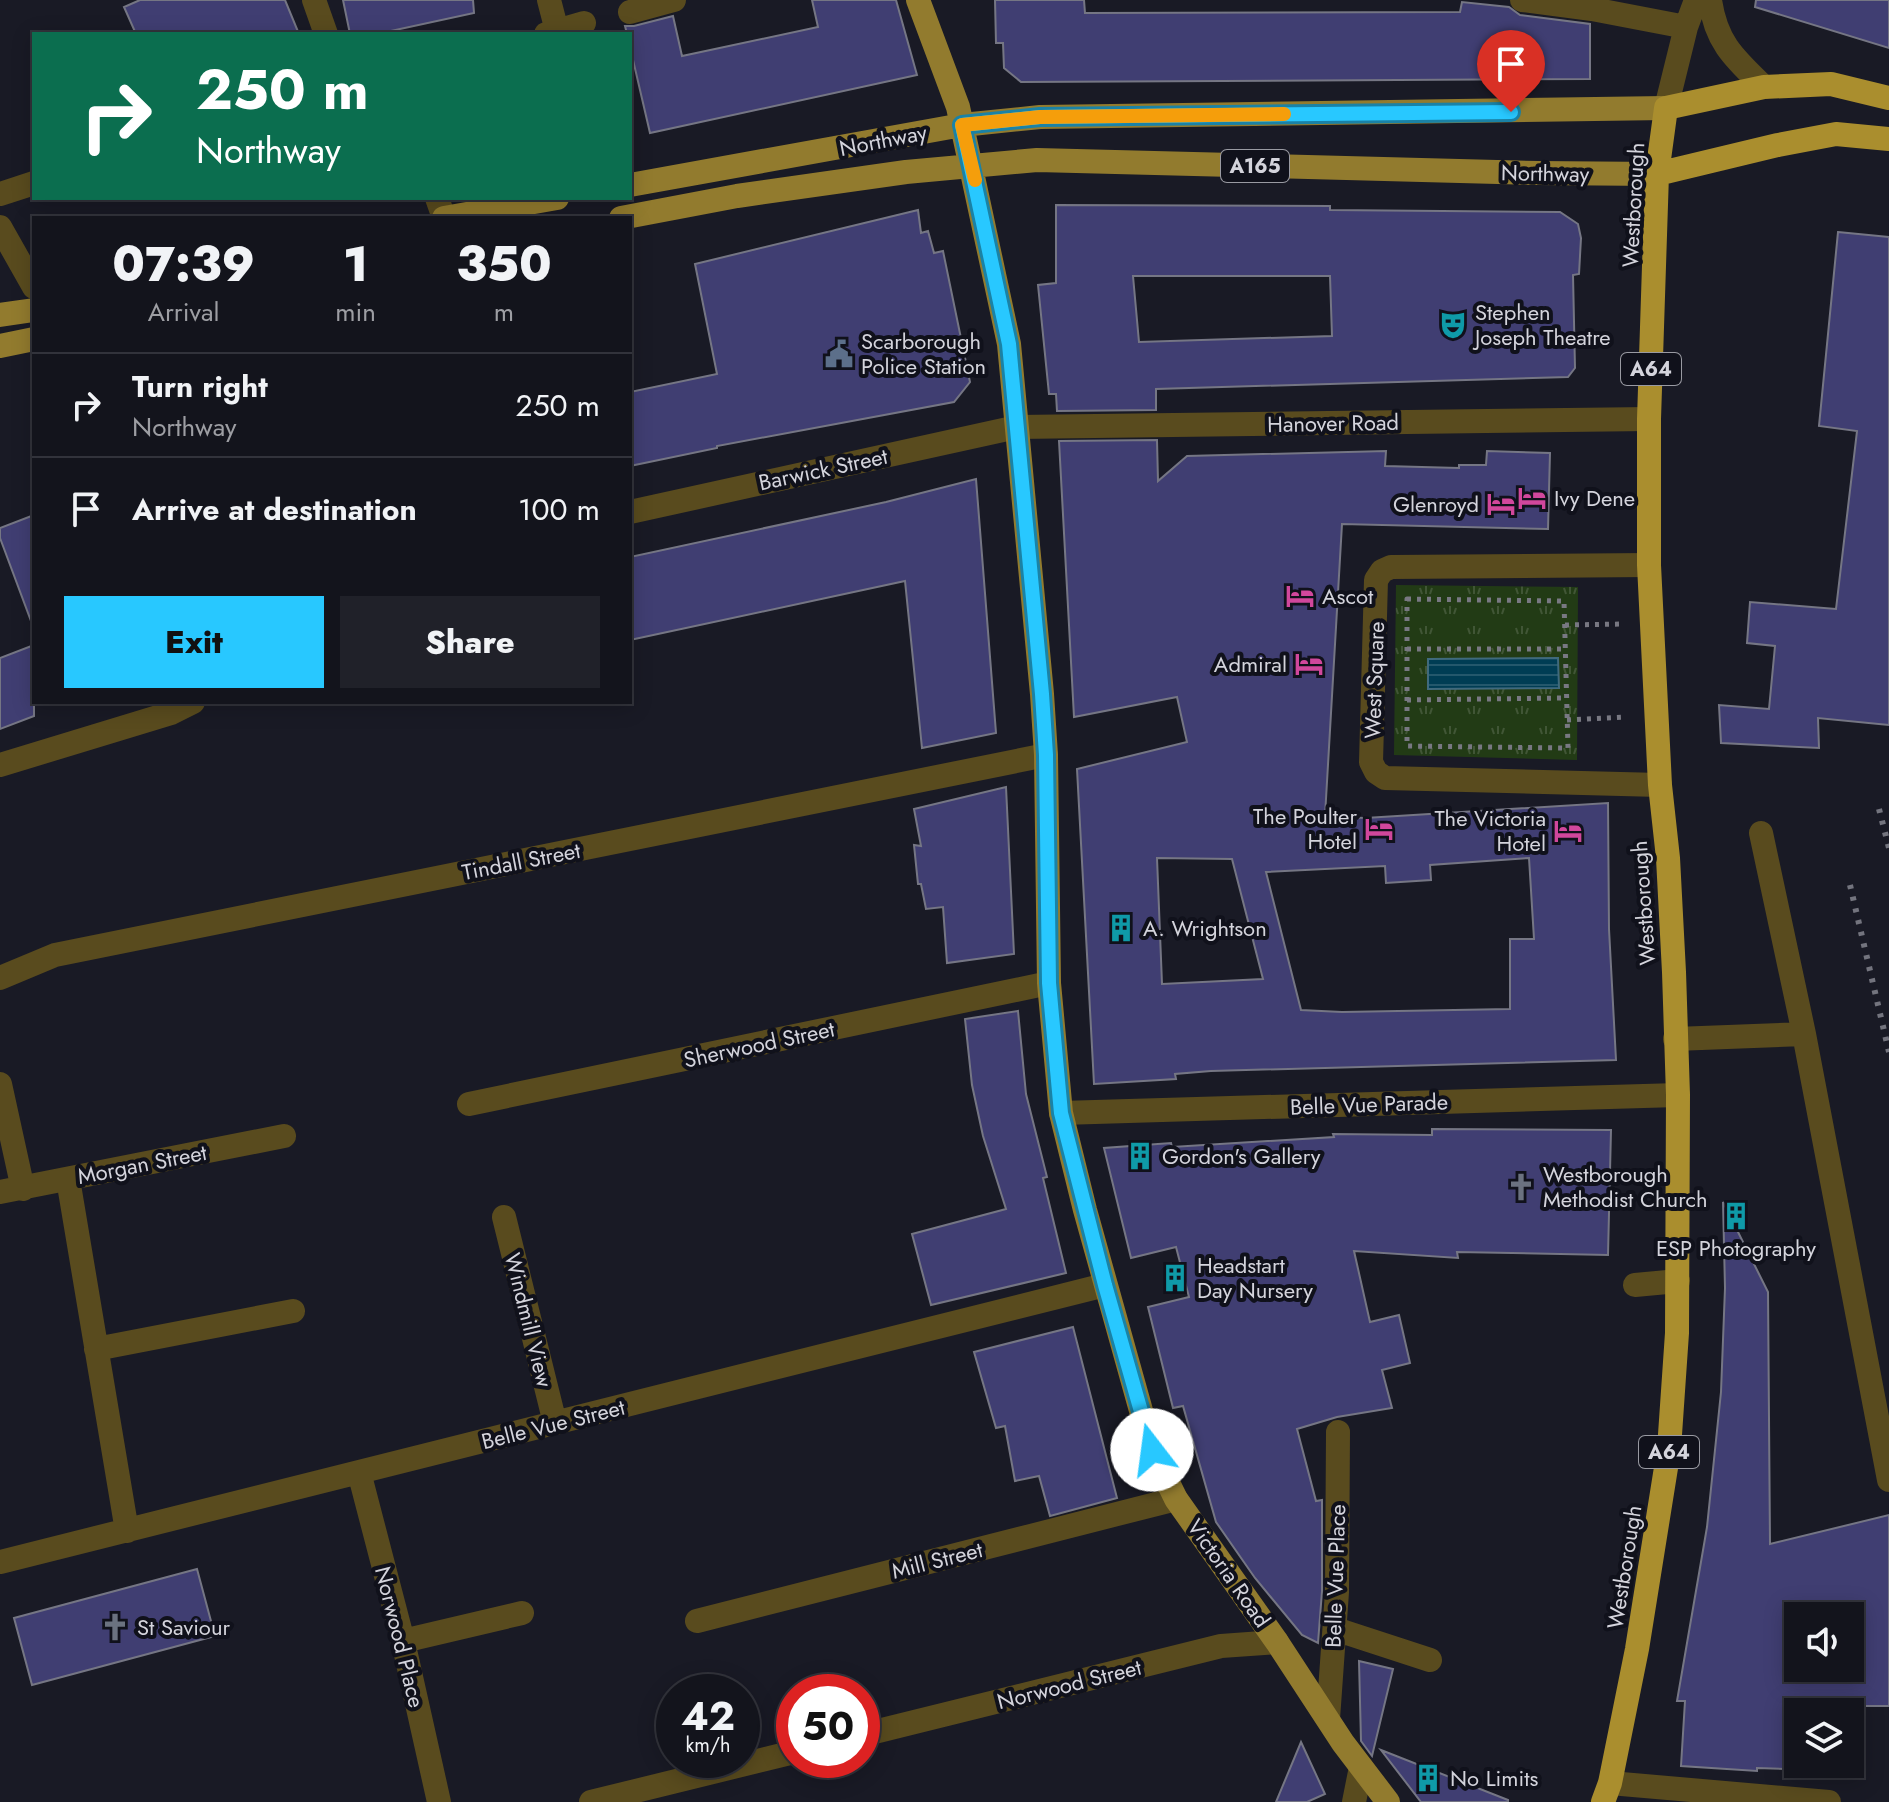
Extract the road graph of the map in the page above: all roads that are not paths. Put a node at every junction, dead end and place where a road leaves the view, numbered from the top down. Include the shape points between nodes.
1 (314, 0) edge
2 (549, 0) edge
3 (674, 0) edge
4 (918, 0) edge
5 (1522, 0) edge
6 (1696, 0) edge
7 (1710, 0) edge
8 (630, 12) dead end
9 (584, 23) dead end
10 (1686, 27) junction
11 (325, 32) edge
12 (552, 32) edge
13 (555, 32) edge
14 (1764, 87) junction
15 (1889, 98) edge
16 (1666, 108) junction
17 (962, 125) junction
18 (1889, 139) edge
19 (971, 164) junction
20 (1657, 174) junction
21 (32, 184) edge
22 (632, 185) edge
23 (0, 194) edge
24 (546, 200) edge
25 (455, 216) edge
26 (632, 216) edge
27 (0, 227) edge
28 (32, 283) edge
29 (32, 310) edge
30 (0, 315) edge
31 (32, 339) edge
32 (0, 346) edge
33 (1649, 419) junction
34 (1017, 427) junction
35 (632, 512) edge
36 (1649, 565) junction
37 (189, 704) edge
38 (1046, 755) junction
39 (0, 765) edge
40 (1660, 785) junction
41 (1761, 833) dead end
42 (0, 978) edge
43 (1049, 983) junction
44 (1804, 1034) junction
45 (1675, 1039) junction
46 (0, 1084) edge
47 (1678, 1095) junction
48 (469, 1104) dead end
49 (1061, 1113) junction
50 (284, 1136) dead end
51 (68, 1179) junction
52 (11, 1190) edge
53 (504, 1217) dead end
54 (1678, 1281) junction
55 (1105, 1285) junction
56 (1635, 1285) dead end
57 (293, 1311) dead end
58 (96, 1349) junction
59 (555, 1423) junction
60 (1338, 1432) dead end
61 (359, 1472) junction
62 (1889, 1480) edge
63 (1176, 1499) junction
64 (127, 1531) junction
65 (0, 1562) edge
66 (522, 1613) dead end
67 (697, 1621) dead end
68 (1335, 1629) junction
69 (403, 1641) junction
70 (1277, 1642) junction
71 (1430, 1660) dead end
72 (1328, 1719) junction
73 (880, 1731) edge
74 (776, 1756) edge
75 (1361, 1767) junction
76 (1606, 1792) edge
77 (439, 1802) edge
78 (591, 1802) edge
79 (1354, 1802) edge
80 (1388, 1802) edge
81 (1829, 1802) edge

1 - 11 street
2 - 12 street
3 - 8 street
4 - 17 main road, Victoria Road
5 - 10 street
6 - 10 street, Westborough
7 - 14 street via 1727,51
9 - 13 street
10 - 16 street, Westborough
14 - 15 highway via 1831,84
14 - 16 highway
16 - 17 main road, Northway via 1040,117
16 - 20 highway, Westborough / A64
17 - 19 main road, Victoria Road
17 - 22 main road, Northway
18 - 20 highway, A165 via 1836,134
19 - 20 main road, Northway / A165 via 1037,160
19 - 26 main road, Northway / A165
19 - 34 main road, Victoria Road via 1009,344
20 - 33 highway, Westborough / A64
21 - 23 street
24 - 25 main road
27 - 28 street
29 - 30 main road
31 - 32 main road
33 - 34 street, Hanover Road
33 - 36 highway, Westborough / A64
34 - 35 street, Barwick Street
34 - 38 main road, Victoria Road
36 - 40 highway, Westborough / A64
36 - 40 street, West Square via 1382,571 1376,580 1371,762 1385,778
37 - 39 street
38 - 42 street, Tindall Street via 55,955
38 - 43 main road, Victoria Road
40 - 45 highway, Westborough / A64
41 - 44 street
43 - 48 street, Sherwood Street
43 - 49 main road, Victoria Road
44 - 45 street
44 - 62 street
45 - 47 highway, Westborough / A64
46 - 52 street
47 - 49 street, Belle Vue Parade
47 - 54 highway, Westborough / A64
49 - 55 main road, Victoria Road
50 - 51 street, Morgan Street
51 - 52 street, Morgan Street
51 - 58 street
53 - 59 street, Windmill View
54 - 56 street
54 - 76 highway, Westborough / A64 via 1669,1449 1637,1649
55 - 59 street, Belle Vue Street
55 - 63 main road, Victoria Road via 1152,1450
57 - 58 street
58 - 64 street
59 - 61 street, Belle Vue Street
60 - 68 street, Belle Vue Place
61 - 64 street, Belle Vue Street
61 - 69 street, Norwood Place
63 - 67 street, Mill Street
63 - 70 main road, Victoria Road
64 - 65 street, Belle Vue Street
66 - 69 street
68 - 71 street
68 - 72 street, Belle Vue Place
69 - 77 street, Norwood Place
70 - 72 main road, Victoria Road
70 - 73 street, Norwood Street via 1221,1646
72 - 75 main road, Victoria Road
74 - 78 street
75 - 79 street
75 - 80 main road, Victoria Road
76 - 81 street

